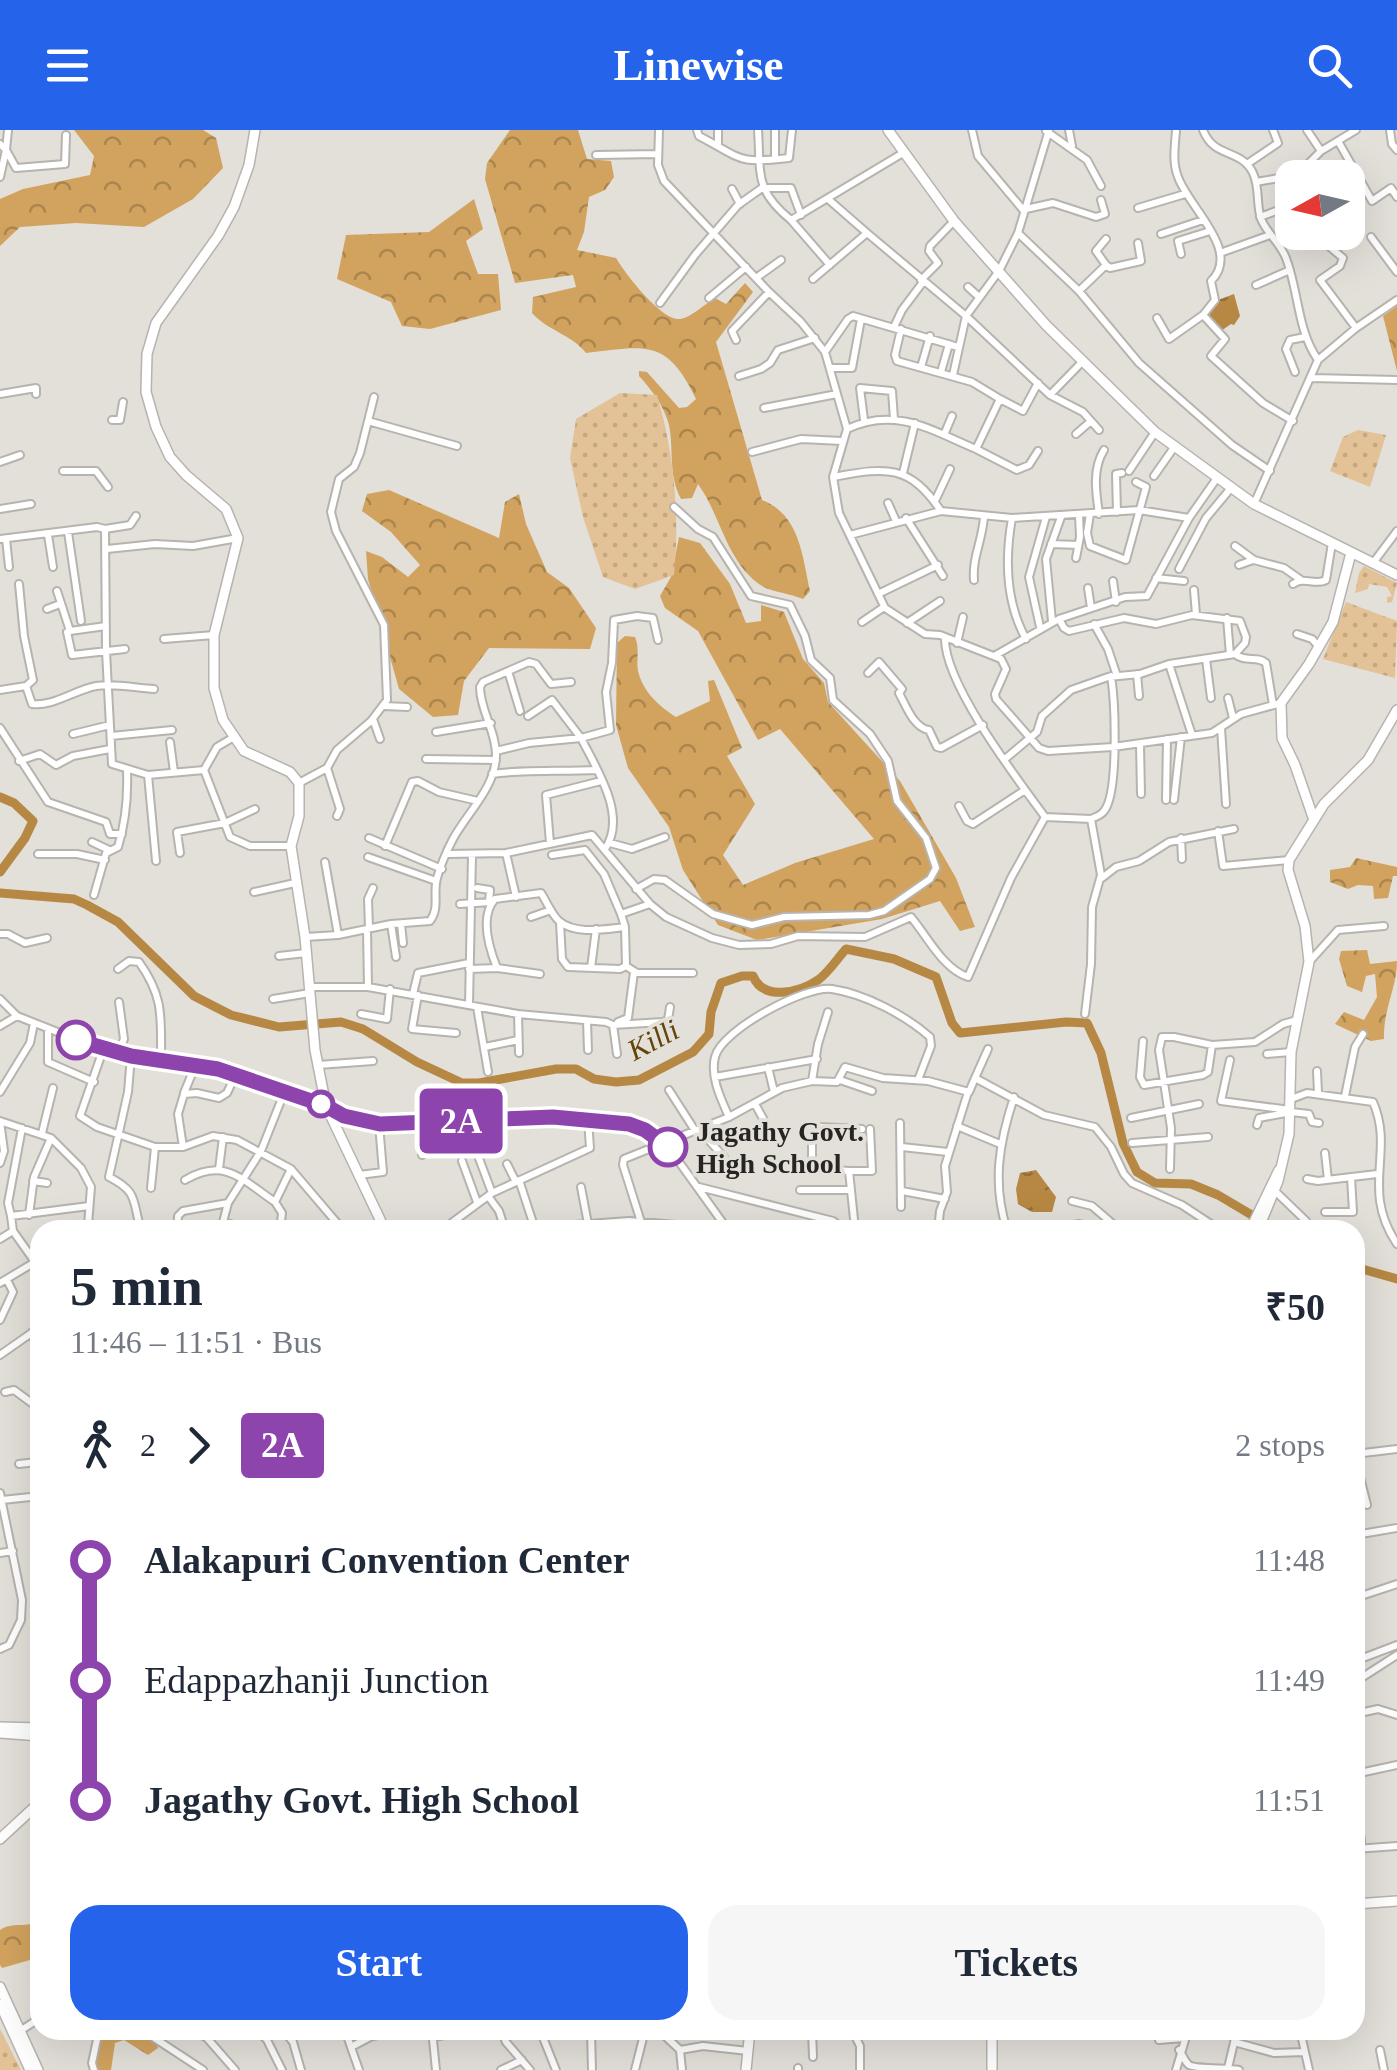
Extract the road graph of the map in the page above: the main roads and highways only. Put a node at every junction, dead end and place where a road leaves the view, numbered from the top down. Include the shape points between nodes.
1 (254, 130) edge
2 (888, 130) edge
3 (1352, 553) junction
4 (1397, 575) edge
5 (1397, 710) edge
6 (1314, 820) junction
7 (1280, 1169) junction
8 (1267, 1202) junction
9 (380, 1220) edge
10 (1256, 1220) edge
11 (1261, 1220) edge
12 (0, 1730) edge
13 (30, 1732) edge
14 (30, 1812) edge
15 (0, 1840) edge
16 (1397, 1901) edge
17 (1365, 1903) edge
18 (0, 1987) edge
19 (0, 2004) edge
20 (749, 2040) edge
21 (985, 2040) edge
22 (992, 2040) edge
23 (992, 2068) edge
24 (30, 2070) edge
25 (38, 2070) edge
26 (746, 2070) edge

1 - 9 main road via 234,207 156,323 146,392 170,457 226,509 238,538 214,635 214,688 223,720 244,751 290,772 298,783 291,846 318,1065 326,1106
2 - 3 main road via 954,222 1155,432 1254,504
3 - 4 main road
3 - 6 main road via 1333,622 1277,704 1282,738
5 - 6 main road via 1368,760
6 - 7 main road via 1288,870 1308,962 1291,1052 1290,1134
7 - 8 main road
7 - 8 main road
8 - 10 main road
8 - 11 main road
12 - 13 main road
14 - 15 main road
16 - 17 main road
18 - 25 main road
19 - 24 main road
20 - 26 main road
21 - 23 main road
22 - 23 main road

